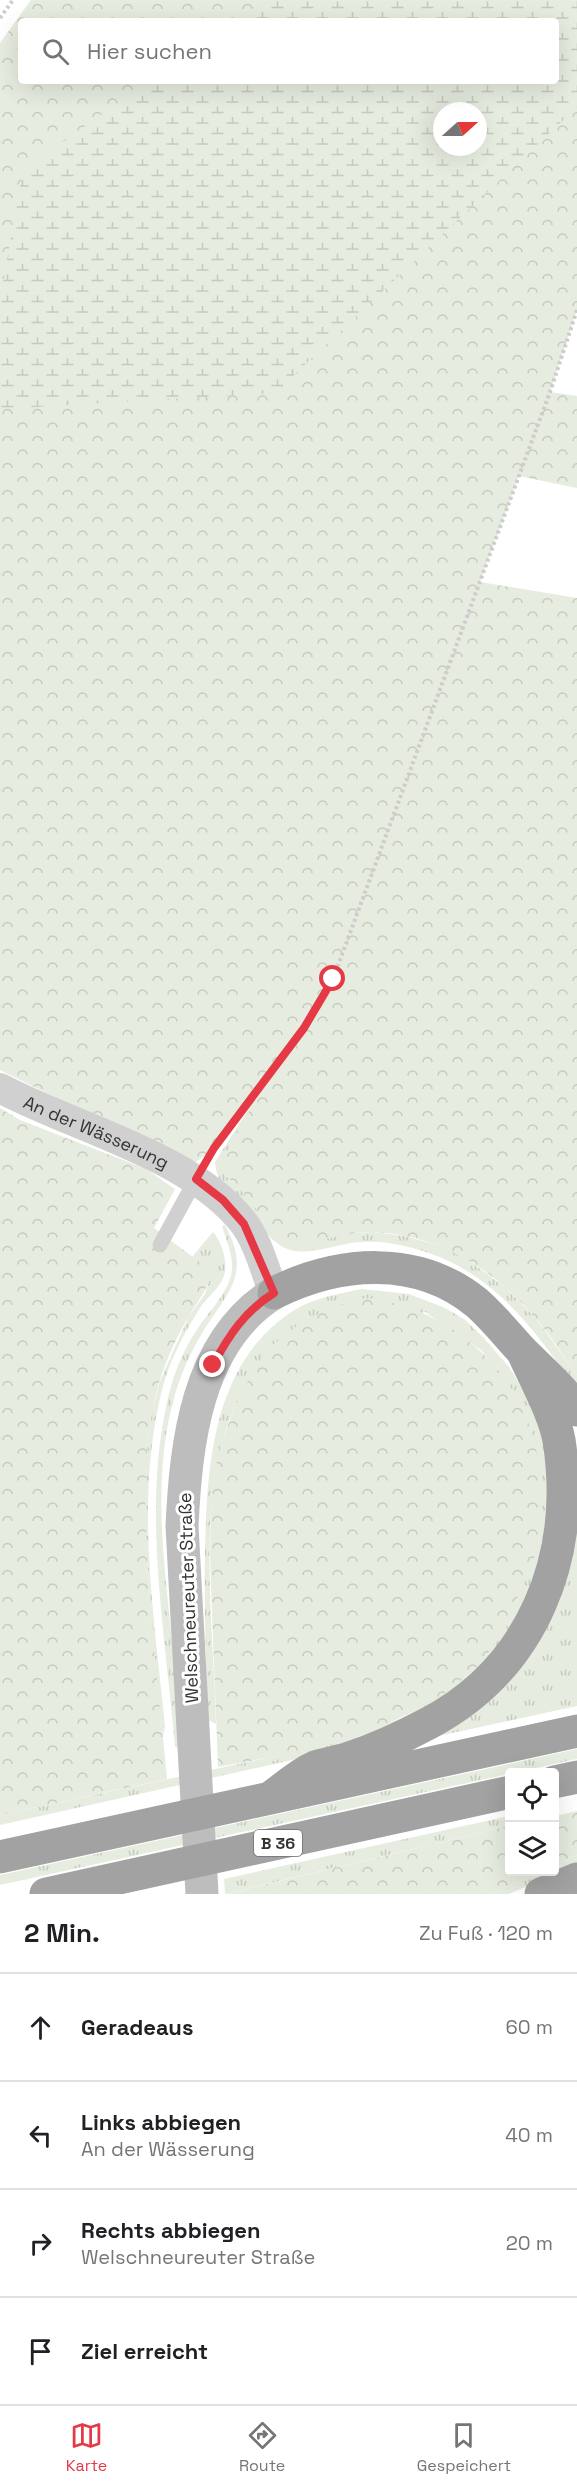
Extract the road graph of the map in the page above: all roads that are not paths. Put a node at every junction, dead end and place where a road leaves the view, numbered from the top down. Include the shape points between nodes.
1 (0, 1088) edge
2 (196, 1179) junction
3 (160, 1245) dead end
4 (274, 1293) junction
5 (523, 1352) junction
6 (577, 1410) edge
7 (577, 1731) edge
8 (577, 1777) edge
9 (559, 1781) edge
10 (505, 1793) edge
11 (270, 1798) junction
12 (0, 1857) edge
13 (577, 1879) edge
14 (46, 1894) edge
15 (202, 1894) edge
16 (541, 1894) edge

1 - 2 street, An der Wässerung
2 - 3 lane
2 - 4 street, An der Wässerung via 223,1200 244,1224
4 - 5 highway via 336,1270 379,1266 406,1270 448,1284 476,1302
4 - 15 main road, Welschneureuter Straße via 237,1324 213,1365 195,1414 184,1472 182,1526
5 - 6 highway via 564,1390
5 - 11 highway via 558,1437 565,1481 555,1575 527,1635 485,1684 430,1723 346,1759 313,1768
7 - 11 highway
8 - 9 highway
10 - 14 highway, B 36
11 - 12 highway
13 - 16 highway

